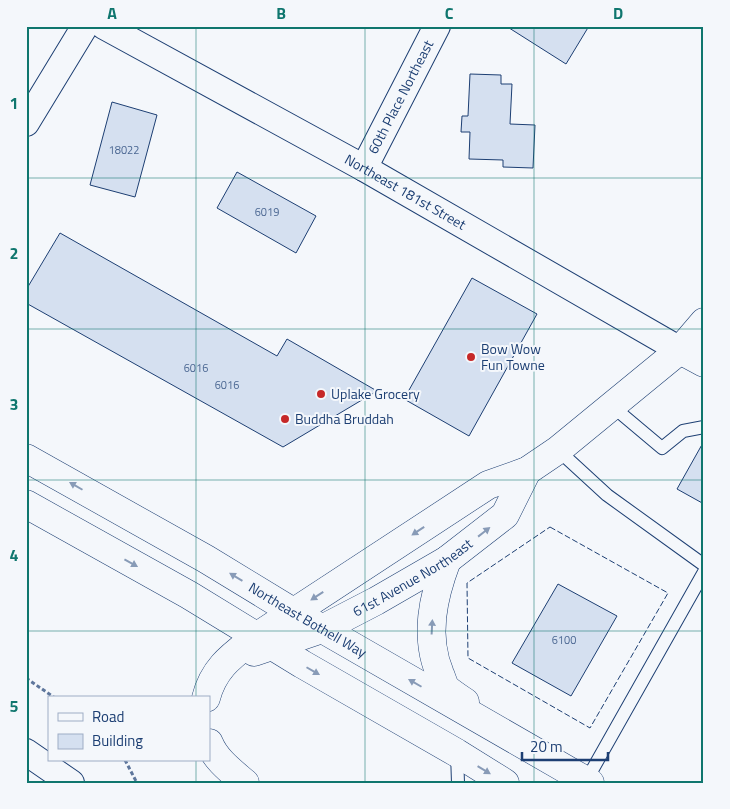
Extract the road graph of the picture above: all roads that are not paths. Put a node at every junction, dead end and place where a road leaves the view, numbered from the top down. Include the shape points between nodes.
1 (85, 26) edge
2 (104, 26) edge
3 (437, 26) edge
4 (26, 123) edge
5 (364, 168) junction
6 (704, 322) edge
7 (692, 357) edge
8 (612, 406) junction
9 (704, 427) edge
10 (558, 450) junction
11 (26, 458) edge
12 (527, 471) junction
13 (26, 504) edge
14 (447, 560) junction
15 (704, 565) edge
16 (704, 572) edge
17 (293, 612) junction
18 (322, 628) junction
19 (264, 641) junction
20 (210, 687) edge
21 (503, 733) junction
22 (210, 746) edge
23 (26, 752) edge
24 (457, 753) junction
25 (588, 782) edge
26 (71, 783) edge
27 (245, 783) edge
28 (458, 783) edge
29 (505, 783) edge

1 - 4 street
2 - 5 street, Northeast 181st Street
3 - 5 street, 60th Place Northeast
5 - 7 street, Northeast 181st Street
6 - 7 main road, 61st Avenue Northeast
7 - 8 main road, 61st Avenue Northeast
8 - 9 lane via 662,448 683,431
8 - 10 main road, 61st Avenue Northeast
10 - 12 main road, 61st Avenue Northeast
10 - 15 lane via 606,495
17 -> 11 main road, Northeast Bothell Way
14 -> 12 main road, 61st Avenue Northeast via 506,515
12 -> 17 main road, 61st Avenue Northeast via 488,485
13 -> 19 main road
14 - 18 main road, 61st Avenue Northeast
21 -> 14 main road via 445,687 434,659 432,608
16 - 25 lane
17 - 18 main road, Northeast Bothell Way
17 - 19 main road, 61st Avenue Northeast
18 - 19 main road, 61st Avenue Northeast
21 -> 18 main road, Northeast Bothell Way
19 - 20 main road, 61st Avenue Northeast via 225,662
19 -> 24 main road
21 - 25 main road, Northeast Bothell Way
22 - 27 main road via 223,764
23 - 26 street
24 - 28 lane
24 -> 29 main road

